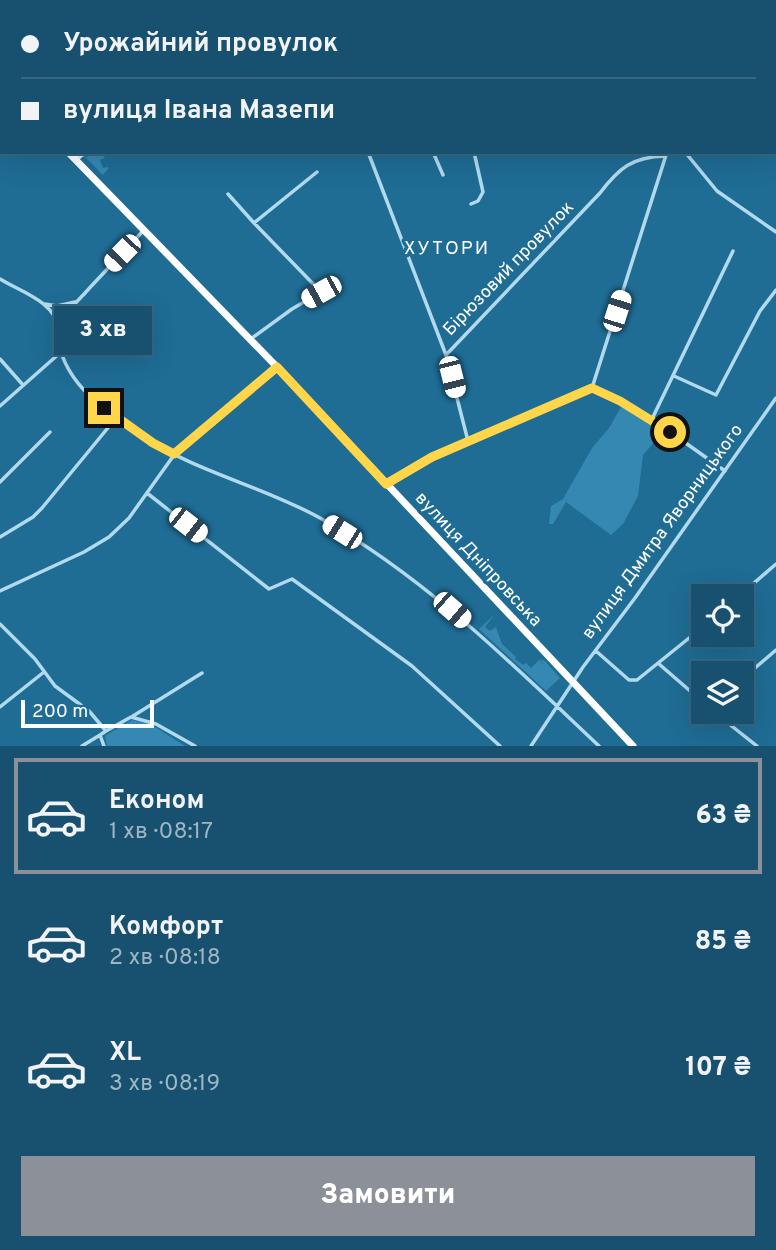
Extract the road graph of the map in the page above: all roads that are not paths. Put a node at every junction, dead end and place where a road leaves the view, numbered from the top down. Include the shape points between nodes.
1 (70, 154) edge
2 (82, 154) edge
3 (369, 154) edge
4 (434, 154) edge
5 (474, 154) edge
6 (666, 154) edge
7 (687, 154) edge
8 (75, 160) junction
9 (317, 172) dead end
10 (443, 175) dead end
11 (228, 194) dead end
12 (471, 204) dead end
13 (254, 223) junction
14 (143, 231) junction
15 (776, 232) edge
16 (733, 251) dead end
17 (0, 279) edge
18 (776, 290) edge
19 (79, 300) junction
20 (43, 304) junction
21 (58, 330) junction
22 (250, 339) junction
23 (61, 352) junction
24 (446, 355) junction
25 (0, 359) edge
26 (277, 367) junction
27 (674, 376) junction
28 (23, 385) junction
29 (592, 388) junction
30 (776, 398) edge
31 (0, 407) edge
32 (116, 418) junction
33 (652, 419) junction
34 (50, 432) dead end
35 (469, 442) junction
36 (174, 454) junction
37 (725, 471) junction
38 (0, 482) edge
39 (386, 484) junction
40 (147, 493) junction
41 (0, 537) edge
42 (776, 564) edge
43 (753, 584) edge
44 (0, 591) edge
45 (0, 624) edge
46 (691, 637) edge
47 (595, 650) junction
48 (776, 650) edge
49 (659, 664) junction
50 (755, 667) dead end
51 (44, 673) junction
52 (202, 673) dead end
53 (573, 683) junction
54 (691, 692) edge
55 (0, 707) edge
56 (557, 707) junction
57 (131, 717) junction
58 (729, 724) edge
59 (106, 731) junction
60 (100, 735) junction
61 (82, 746) edge
62 (104, 746) edge
63 (195, 746) edge
64 (500, 746) edge
65 (531, 746) edge
66 (598, 746) edge
67 (634, 746) edge
68 (757, 746) edge

1 - 8 highway, вулиця Дніпровська
2 - 8 street
3 - 24 street, Бірюзовий провулок
4 - 10 street
5 - 12 street via 483,192
6 - 24 street, Бірюзовий провулок via 629,164 616,173
6 - 29 street
7 - 15 street via 716,191
8 - 14 highway, вулиця Дніпровська
9 - 13 street
11 - 13 street
13 - 22 street via 321,292
14 - 19 street
14 - 22 highway, вулиця Дніпровська
16 - 27 street
17 - 20 street
18 - 27 street via 760,311 716,396
19 - 20 street via 57,306
19 - 21 street
20 - 21 street via 55,317
21 - 23 street
22 - 26 highway, вулиця Дніпровська
23 - 28 street
23 - 32 street via 80,386
24 - 35 street
25 - 28 street
26 - 36 street
26 - 39 highway, вулиця Дніпровська
27 - 33 street
28 - 31 street
29 - 33 street
29 - 35 street
30 - 37 street, вулиця Дмитра Яворницького
32 - 36 street
32 - 41 street via 42,509
33 - 37 street
34 - 38 street
35 - 39 street
36 - 40 street
36 - 56 street via 283,499 349,537 442,601
37 - 47 street, вулиця Дмитра Яворницького
39 - 53 highway, вулиця Дніпровська
40 - 44 street via 109,537
40 - 64 street via 269,589 292,579 369,633
42 - 43 street
45 - 51 street
46 - 49 street
47 - 49 street via 629,680 641,678
47 - 53 street, вулиця Дмитра Яворницького
48 - 50 street
49 - 54 street
51 - 55 street
51 - 59 street
52 - 57 street
53 - 56 street, вулиця Дмитра Яворницького
53 - 67 highway, вулиця Дніпровська
56 - 65 street, вулиця Дмитра Яворницького
56 - 66 street
57 - 59 street
57 - 63 street via 156,724
58 - 68 street
59 - 60 street
60 - 61 street
60 - 62 street

